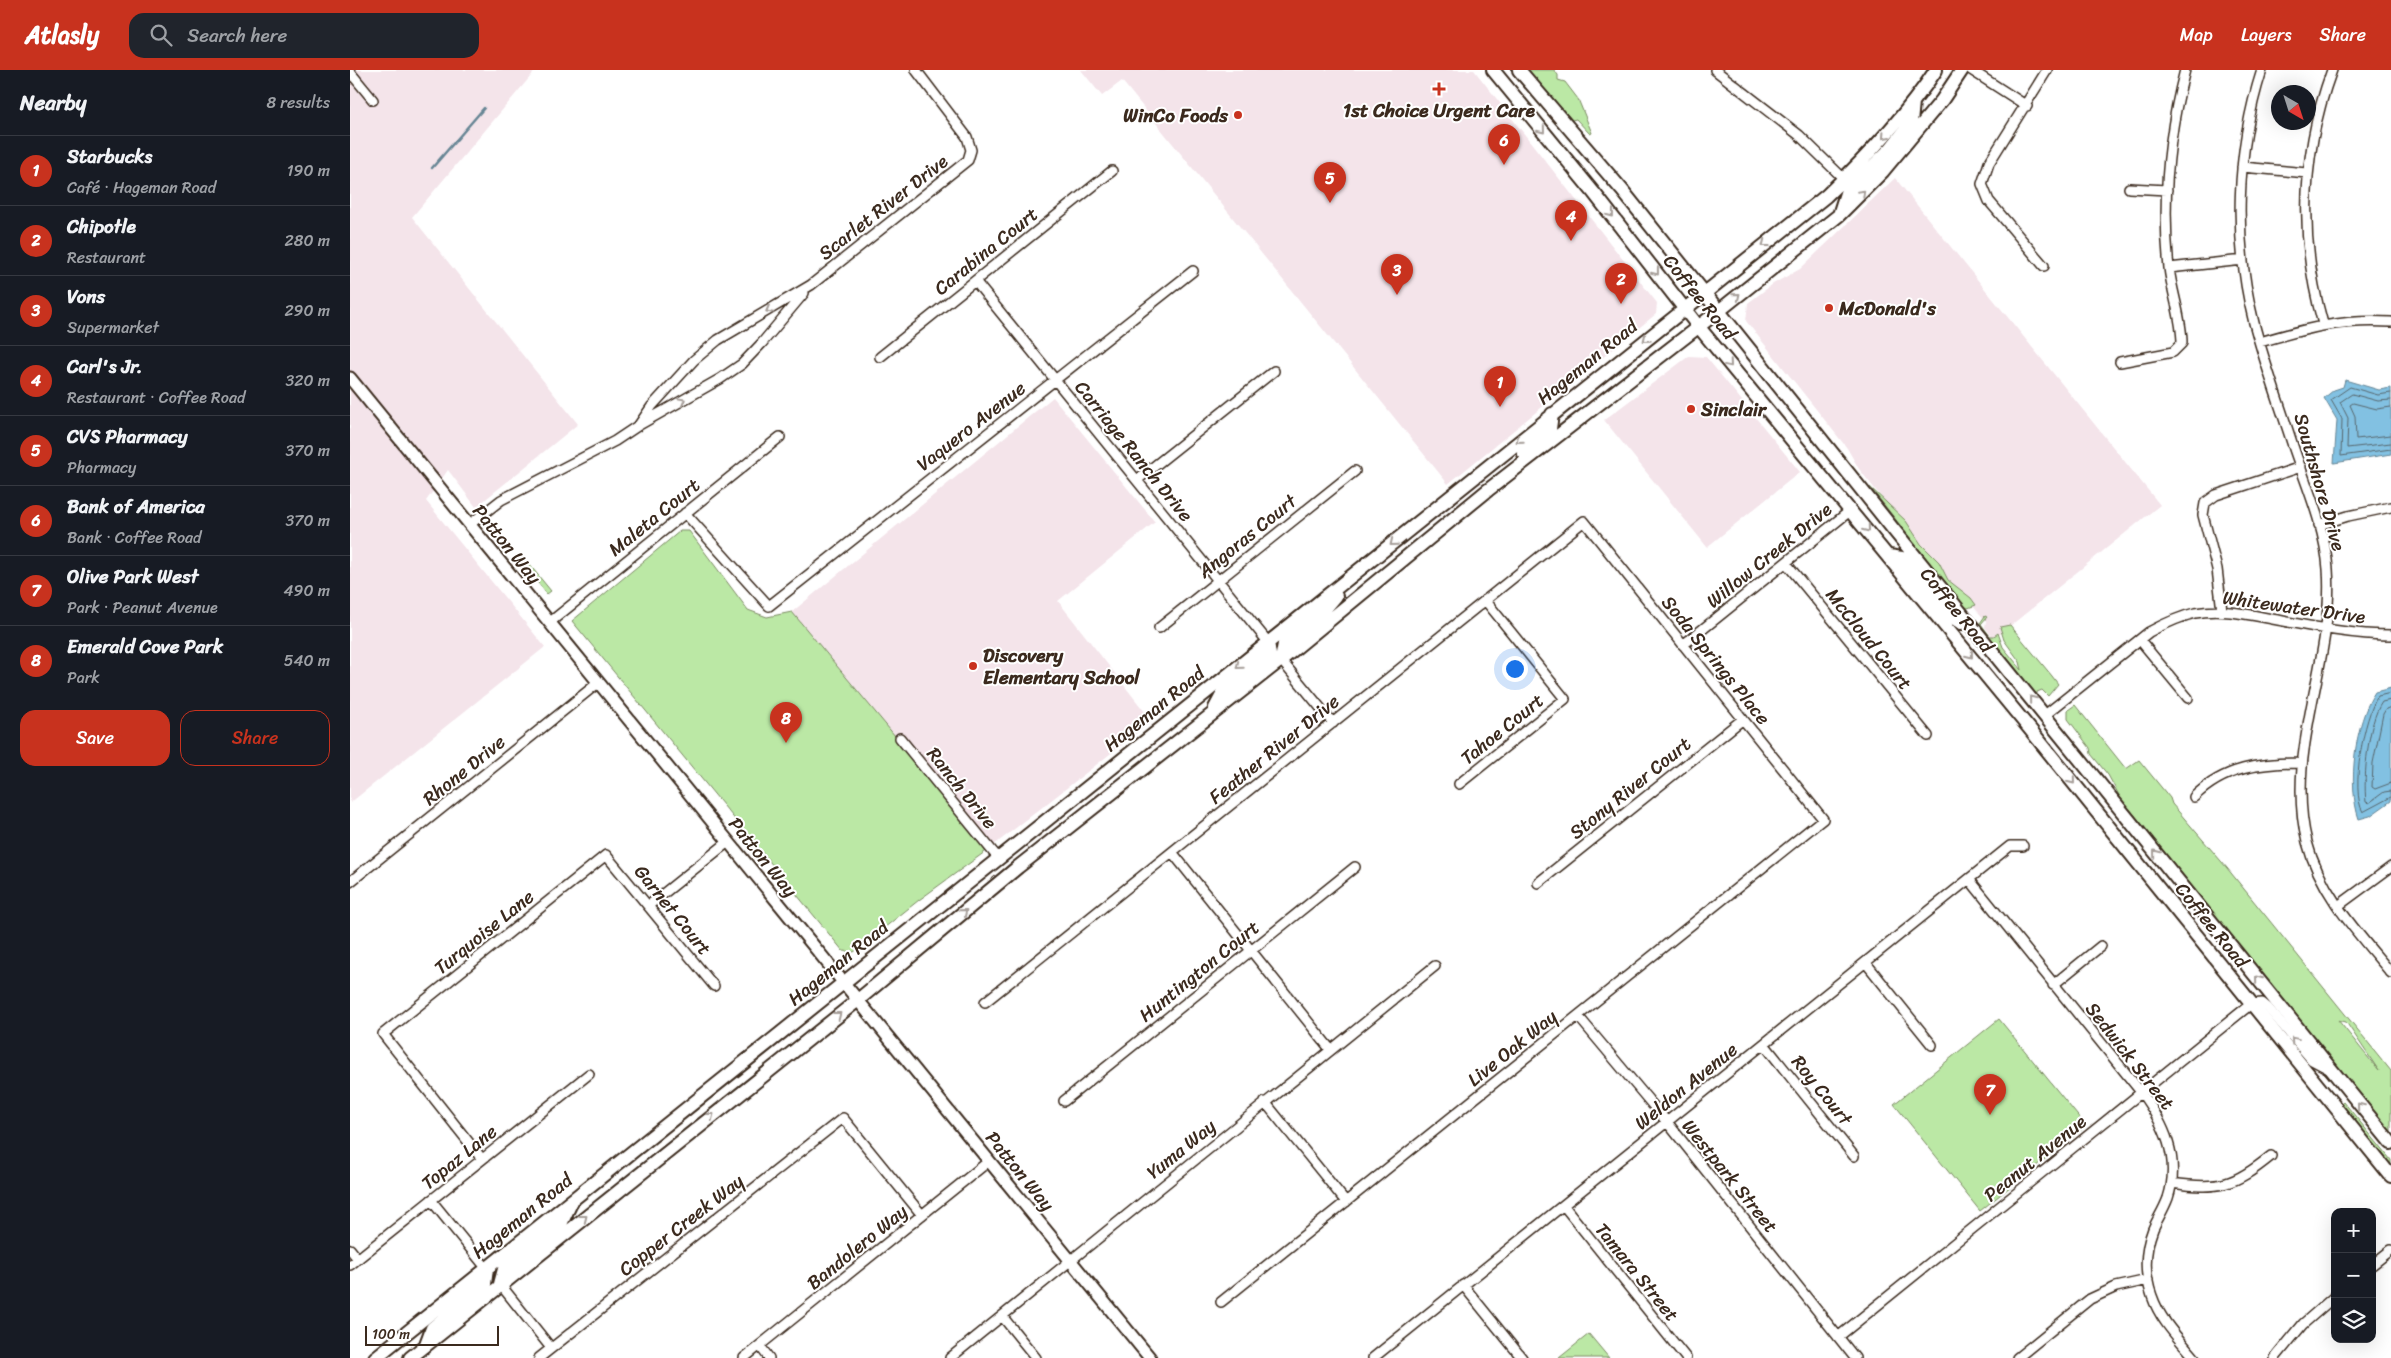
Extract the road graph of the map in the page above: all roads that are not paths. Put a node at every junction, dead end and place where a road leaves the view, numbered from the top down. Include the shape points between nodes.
1 (916, 70) edge
2 (1492, 70) edge
3 (1519, 70) edge
4 (1715, 70) edge
5 (1936, 70) edge
6 (1962, 70) edge
7 (1972, 70) edge
8 (2047, 70) edge
9 (2185, 70) edge
10 (2262, 70) edge
11 (2332, 70) edge
12 (350, 72) edge
13 (373, 100) dead end
14 (1914, 102) junction
15 (2027, 106) junction
16 (2242, 167) junction
17 (1112, 171) dead end
18 (2307, 173) junction
19 (1844, 179) junction
20 (2129, 188) dead end
21 (2166, 190) junction
22 (1839, 215) junction
23 (2243, 260) junction
24 (2044, 266) dead end
25 (2169, 268) junction
26 (1193, 271) dead end
27 (975, 280) junction
28 (811, 285) junction
29 (1704, 292) junction
30 (1684, 308) junction
31 (1720, 310) junction
32 (2391, 322) edge
33 (2323, 324) junction
34 (1698, 326) junction
35 (2260, 342) junction
36 (880, 357) dead end
37 (2120, 362) dead end
38 (1274, 371) dead end
39 (350, 378) edge
40 (1056, 380) junction
41 (1552, 414) junction
42 (639, 425) junction
43 (780, 437) dead end
44 (2300, 467) junction
45 (1355, 471) dead end
46 (1137, 480) junction
47 (1488, 490) junction
48 (2391, 507) edge
49 (1851, 510) junction
50 (685, 513) junction
51 (1584, 521) joint
52 (469, 525) junction
53 (2319, 525) junction
54 (1889, 556) junction
55 (1786, 563) junction
56 (1352, 577) junction
57 (1218, 580) junction
58 (1485, 600) junction
59 (2222, 611) junction
60 (1968, 622) junction
61 (549, 623) junction
62 (2325, 627) junction
63 (1159, 628) dead end
64 (2391, 635) edge
65 (2140, 640) junction
66 (1268, 642) junction
67 (1684, 645) junction
68 (1281, 660) junction
69 (598, 683) junction
70 (2188, 698) dead end
71 (1213, 713) junction
72 (2045, 715) junction
73 (1743, 719) junction
74 (1333, 723) junction
75 (1928, 736) dead end
76 (900, 738) dead end
77 (2301, 763) junction
78 (1459, 784) dead end
79 (2194, 797) dead end
80 (1823, 819) joint
81 (728, 842) junction
82 (2022, 846) dead end
83 (1172, 852) junction
84 (606, 855) joint
85 (998, 858) junction
86 (1355, 867) dead end
87 (2391, 867) edge
88 (1969, 879) junction
89 (350, 882) edge
90 (1538, 883) dead end
91 (648, 906) junction
92 (2338, 906) junction
93 (2101, 946) dead end
94 (1251, 950) junction
95 (1866, 962) junction
96 (1435, 966) dead end
97 (2391, 973) edge
98 (843, 983) junction
99 (2053, 985) junction
100 (714, 986) dead end
101 (858, 1000) junction
102 (985, 1002) dead end
103 (2252, 1004) junction
104 (1578, 1016) junction
105 (1764, 1044) junction
106 (1932, 1045) dead end
107 (1330, 1049) junction
108 (2331, 1070) junction
109 (588, 1074) dead end
110 (2141, 1092) junction
111 (1064, 1101) dead end
112 (1265, 1102) junction
113 (1667, 1122) junction
114 (2391, 1144) edge
115 (1854, 1156) dead end
116 (2271, 1156) dead end
117 (482, 1159) junction
118 (989, 1161) junction
119 (2391, 1176) edge
120 (2172, 1183) junction
121 (431, 1200) junction
122 (572, 1200) junction
123 (1346, 1202) junction
124 (1564, 1206) junction
125 (922, 1215) junction
126 (350, 1249) edge
127 (2391, 1250) edge
128 (358, 1259) junction
129 (1071, 1261) junction
130 (2376, 1262) edge
131 (350, 1265) edge
132 (487, 1269) junction
133 (2148, 1280) junction
134 (500, 1284) junction
135 (1463, 1285) junction
136 (2333, 1298) edge
137 (1221, 1302) dead end
138 (1002, 1316) junction
139 (1838, 1337) junction
140 (425, 1346) junction
141 (760, 1346) junction
142 (551, 1348) junction
143 (375, 1358) edge
144 (410, 1358) edge
145 (539, 1358) edge
146 (744, 1358) edge
147 (769, 1358) edge
148 (950, 1358) edge
149 (1036, 1358) edge
150 (1150, 1358) edge
151 (1373, 1358) edge
152 (1522, 1358) edge
153 (1686, 1358) edge
154 (1855, 1358) edge
155 (2017, 1358) edge
156 (2195, 1358) edge
157 (2275, 1358) edge

1 - 28 street, Scarlet River Drive via 968,137 971,150 968,160
2 -> 30 main road, Coffee Road
3 - 29 main road, Coffee Road
4 - 19 street via 1799,136
5 - 14 main road, Hageman Road
22 -> 6 main road, Hageman Road via 1883,171 1942,100
7 - 15 street
8 - 15 street
9 - 21 street via 2174,118
10 - 16 street, Southshore Drive
11 - 18 street via 2314,129
12 - 13 street
14 -> 19 main road, Hageman Road
14 - 22 main road via 1911,123 1846,193
15 - 24 street via 1990,163 1982,184 1989,201
16 - 18 street
16 - 23 street, Southshore Drive via 2240,214
17 - 27 street, Carabina Court
18 - 33 street via 2307,247
19 -> 29 main road, Hageman Road
20 - 21 street
21 - 25 street
31 -> 22 main road, Hageman Road
23 - 25 street
23 - 35 street, Southshore Drive
25 - 37 street via 2182,344 2172,352
26 - 40 street, Vaquero Avenue
27 - 36 street, Carabina Court
27 - 40 street, Carriage Ranch Drive
28 -> 42 street, Scarlet River Drive via 718,340 694,360
42 -> 28 street, Scarlet River Drive via 742,364
29 - 30 main road, Hageman Road
29 - 31 main road, Coffee Road
30 - 34 main road, Coffee Road
30 -> 41 main road, Hageman Road
31 - 34 main road, Hageman Road
31 - 60 main road, Coffee Road
32 - 33 street
33 - 35 street
34 - 47 main road, Hageman Road
34 -> 49 main road, Coffee Road
35 - 44 street, Southshore Drive
38 - 46 street
39 - 52 street, Patton Way
40 - 46 street, Carriage Ranch Drive
40 - 50 street, Vaquero Avenue via 769,606
41 - 47 main road via 1550,429 1505,468
41 -> 56 main road, Hageman Road
42 - 52 street, Scarlet River Drive via 615,441 501,500
43 - 50 street, Maleta Court
44 - 53 street, Southshore Drive
44 - 59 street via 2216,495 2205,502 2203,515 2218,569
45 - 57 street, Angoras Court
46 - 57 street, Carriage Ranch Drive
47 - 68 main road, Hageman Road
48 - 53 street
49 -> 54 main road, Coffee Road
49 - 55 street, Willow Creek Drive
50 - 61 street, Maleta Court
51 - 58 street, Feather River Drive
51 - 67 street, Soda Springs Place
52 - 61 street, Patton Way
53 - 62 street, Southshore Drive via 2328,567
54 - 60 main road via 1902,558 1953,618 1961,623
54 -> 103 main road, Coffee Road
55 - 67 street, Willow Creek Drive
55 - 75 street, McCloud Court
56 - 66 main road, Hageman Road
56 - 68 main road via 1324,610 1284,644
57 - 63 street, Angoras Court
57 - 66 street, Carriage Ranch Drive
58 - 74 street, Feather River Drive
58 - 78 street, Tahoe Court via 1564,699
59 - 62 street, Whitewater Drive
59 - 65 street, Whitewater Drive via 2179,618
72 -> 60 main road, Coffee Road
61 - 69 street, Patton Way
62 - 64 street, Whitewater Drive
62 - 77 street, Southshore Drive
65 - 70 street
65 - 72 street, Whitewater Drive
66 - 71 main road via 1270,656 1223,693
66 -> 85 main road, Hageman Road
67 - 73 street, Soda Springs Place
68 - 71 main road, Hageman Road
68 - 74 street
69 - 81 street, Patton Way
69 - 89 street, Rhone Drive
101 -> 71 main road, Hageman Road via 1018,867
108 -> 72 main road, Coffee Road
73 - 80 street, Soda Springs Place
73 - 90 street, Stony River Court
74 - 83 street, Feather River Drive
76 - 85 street, Ranch Drive
77 - 79 street via 2240,769 2220,776
77 - 92 street, Southshore Drive via 2300,802 2308,844 2322,881
80 - 104 street, Live Oak Way
81 - 91 street
81 - 98 street, Patton Way
82 - 88 street, Weldon Avenue via 2010,846
83 - 94 street
83 - 102 street, Feather River Drive
84 - 91 street, Garnet Court
84 - 117 street, Turquoise Lane via 382,1034
85 - 98 main road, Hageman Road
86 - 94 street, Huntington Court
87 - 92 street
88 - 95 street, Weldon Avenue
88 - 99 street, Sedwick Street
91 - 100 street, Garnet Court
92 - 97 street, Southshore Drive
93 - 99 street
94 - 107 street
94 - 111 street, Huntington Court
95 - 105 street, Weldon Avenue
95 - 106 street
96 - 107 street, Yuma Way
98 - 101 street, Patton Way
98 - 122 main road, Hageman Road
99 - 110 street, Sedwick Street
101 - 118 street, Patton Way
134 -> 101 main road, Hageman Road
108 -> 103 street via 2312,1060 2268,1008 2262,1003
103 - 110 street, Peanut Avenue
103 - 119 main road, Coffee Road
104 - 113 street, Westpark Street
104 - 123 street, Live Oak Way
105 - 113 street, Weldon Avenue
105 - 115 street, Roy Court
107 - 112 street, Yuma Way
114 -> 108 main road, Coffee Road
109 - 117 street, Topaz Lane
110 - 120 street, Sedwick Street via 2169,1139
110 - 139 street, Peanut Avenue
112 - 123 street
112 - 129 street, Yuma Way
113 - 124 street, Weldon Avenue
113 - 139 street, Westpark Street
116 - 120 street via 2246,1175 2227,1184 2199,1187
117 - 121 street, Topaz Lane
118 - 125 street, Bandolero Way
118 - 129 street, Patton Way
120 - 133 street, Sedwick Street via 2150,1241
121 - 128 street, Topaz Lane
121 - 132 street
122 - 132 main road, Hageman Road
122 - 134 main road via 561,1224 504,1269
123 - 137 street, Live Oak Way
124 - 135 street, Weldon Avenue
124 - 153 street, Tamara Street
125 - 141 street, Bandolero Way
125 - 142 street, Copper Creek Way via 843,1118
126 - 128 street
127 - 130 street
128 - 131 street, Topaz Lane
129 - 138 street, Yuma Way
129 - 150 street, Patton Way
132 - 140 main road via 485,1284 432,1328
132 - 143 main road, Hageman Road
133 - 155 street via 2116,1287 2090,1299
133 - 156 street, Sedwick Street via 2158,1310
134 - 140 main road, Hageman Road
134 - 142 street
135 - 151 street, Weldon Avenue
135 - 152 street
136 - 157 street via 2303,1324
138 - 148 street, Yuma Way
138 - 149 street
139 - 154 street, Westpark Street
140 - 144 main road, Hageman Road
141 - 146 street, Bandolero Way
141 - 147 street
142 - 145 street, Copper Creek Way

